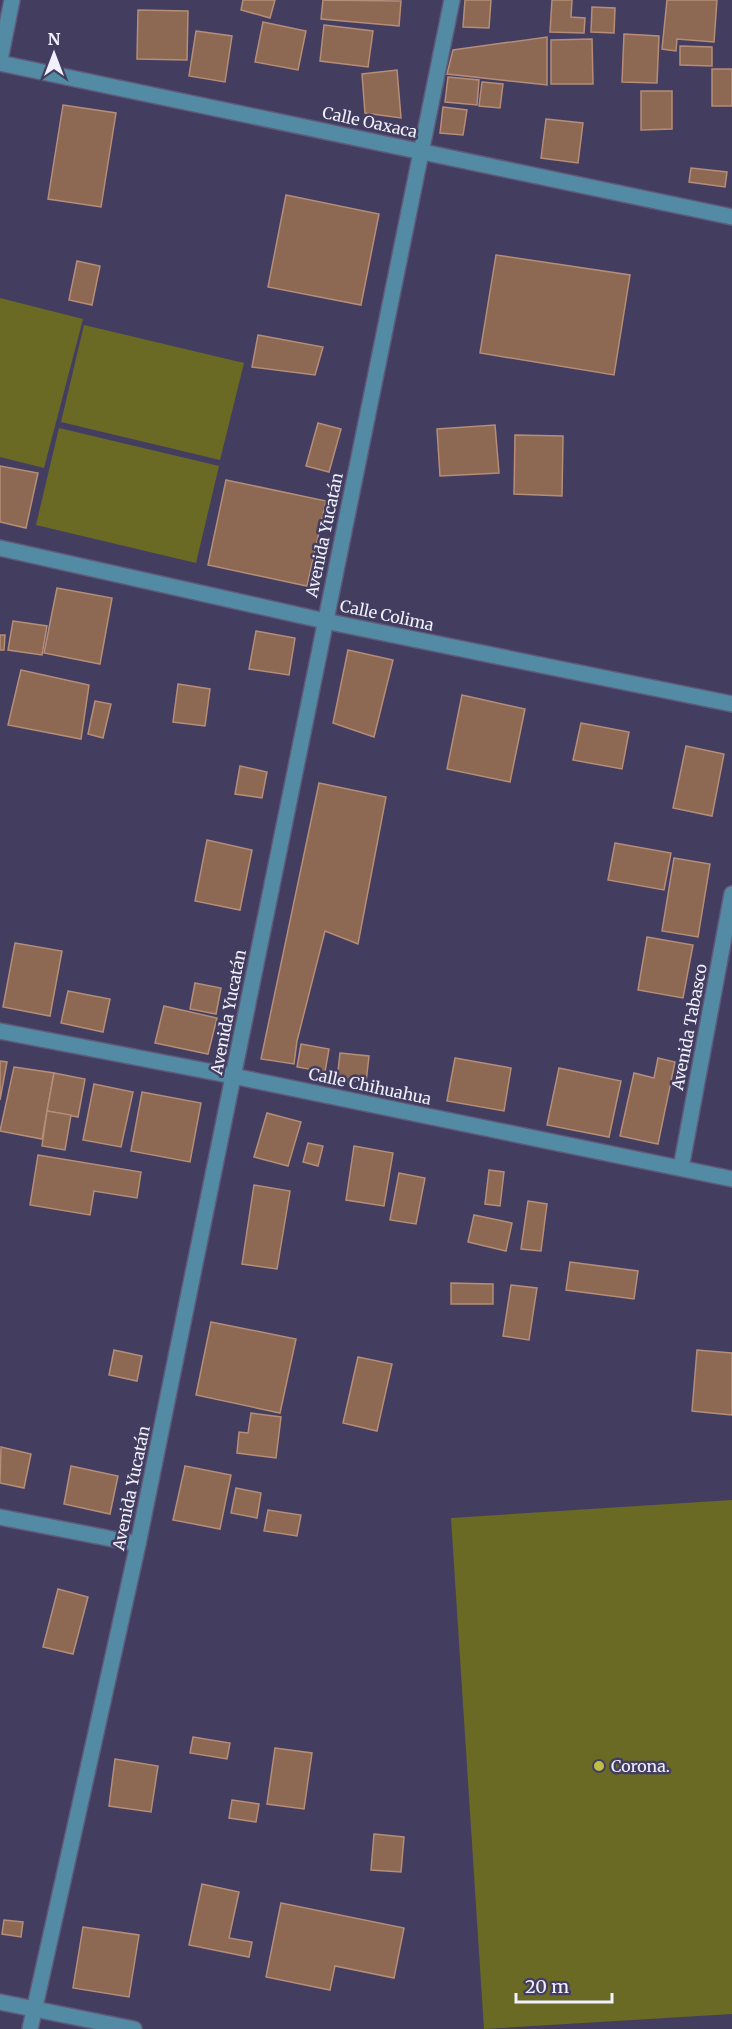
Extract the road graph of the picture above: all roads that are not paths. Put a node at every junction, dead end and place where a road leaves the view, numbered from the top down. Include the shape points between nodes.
1 (12, 0) edge
2 (452, 0) edge
3 (0, 62) edge
4 (422, 152) junction
5 (732, 217) edge
6 (0, 548) edge
7 (325, 621) junction
8 (732, 704) edge
9 (732, 894) edge
10 (0, 1031) edge
11 (233, 1076) junction
12 (681, 1168) junction
13 (732, 1179) edge
14 (0, 1517) edge
15 (138, 1544) junction
16 (0, 2002) edge
17 (34, 2009) junction
18 (30, 2029) edge
19 (134, 2029) edge

1 - 3 street
2 - 4 street, Avenida Yucatán
3 - 4 street, Calle Oaxaca
4 - 5 street, Calle Oaxaca
4 - 7 street, Avenida Yucatán
6 - 7 street, Calle Colima
7 - 8 street, Calle Colima
7 - 11 street, Avenida Yucatán
9 - 12 street, Avenida Tabasco
10 - 11 street, Calle Chihuahua
11 - 12 street, Calle Chihuahua
11 - 15 street, Avenida Yucatán
12 - 13 street, Calle Chihuahua
14 - 15 street
15 - 17 street, Avenida Yucatán
16 - 17 street
17 - 18 street, Avenida Yucatán
17 - 19 street

